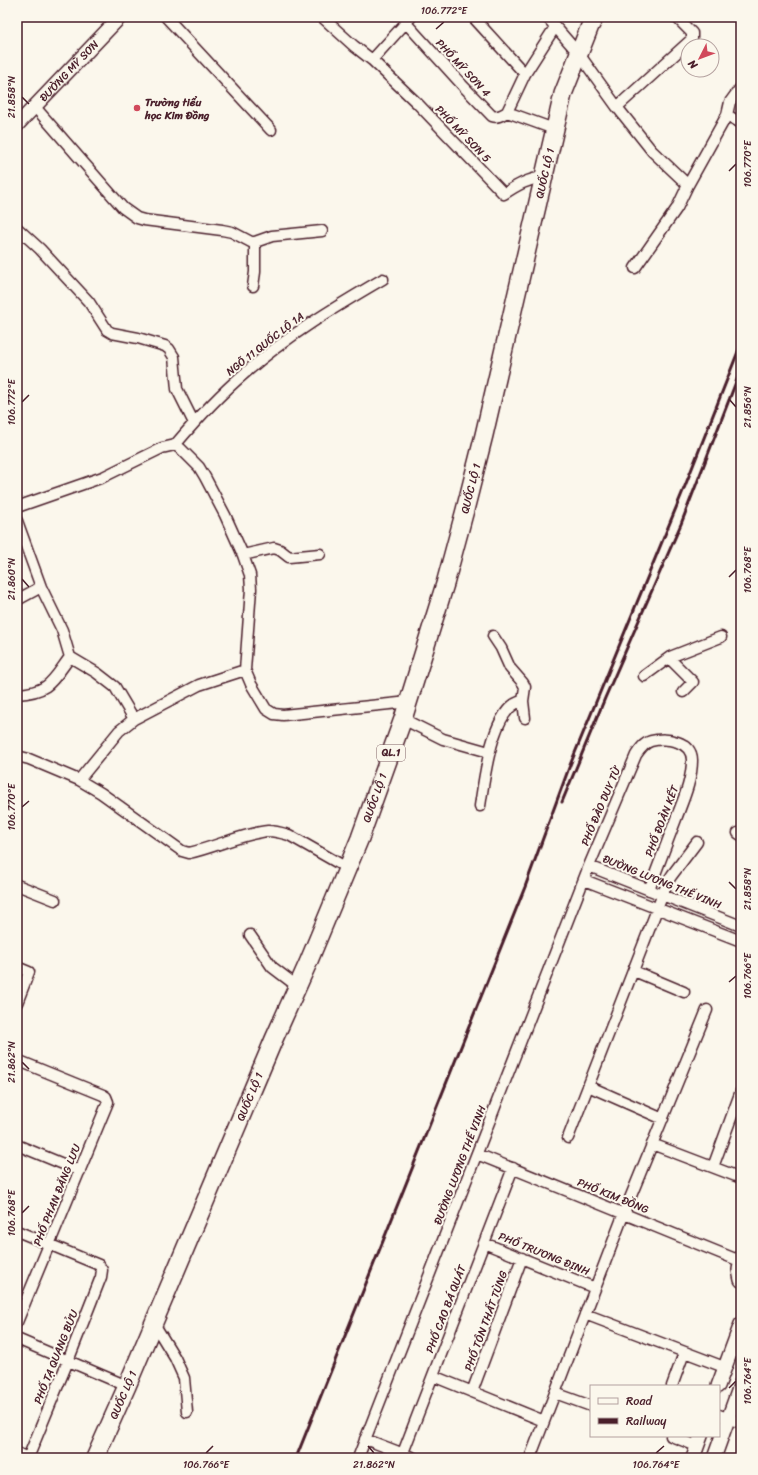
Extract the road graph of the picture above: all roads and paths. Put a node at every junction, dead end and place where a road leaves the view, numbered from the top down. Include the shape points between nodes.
1 (120, 17) edge
2 (166, 17) edge
3 (322, 17) edge
4 (473, 17) edge
5 (547, 17) edge
6 (595, 17) edge
7 (676, 17) edge
8 (409, 20) edge
9 (555, 27) junction
10 (579, 54) junction
11 (372, 60) junction
12 (525, 74) junction
13 (741, 87) edge
14 (35, 107) junction
15 (617, 107) junction
16 (507, 112) junction
17 (727, 115) junction
18 (741, 123) edge
19 (17, 124) edge
20 (271, 130) dead end
21 (554, 130) junction
22 (544, 177) junction
23 (688, 185) junction
24 (17, 228) edge
25 (322, 231) dead end
26 (255, 242) junction
27 (634, 268) dead end
28 (383, 279) dead end
29 (253, 286) dead end
30 (194, 423) junction
31 (175, 445) junction
32 (17, 507) edge
33 (17, 521) edge
34 (320, 554) dead end
35 (243, 555) junction
36 (41, 587) junction
37 (17, 600) edge
38 (493, 636) dead end
39 (721, 637) dead end
40 (70, 657) junction
41 (670, 657) junction
42 (245, 670) junction
43 (644, 676) dead end
44 (683, 692) dead end
45 (17, 694) edge
46 (523, 701) junction
47 (409, 702) junction
48 (525, 718) dead end
49 (134, 719) junction
50 (403, 719) junction
51 (488, 752) junction
52 (636, 755) joint
53 (17, 756) edge
54 (79, 780) junction
55 (480, 806) dead end
56 (697, 842) dead end
57 (589, 866) junction
58 (347, 868) junction
59 (584, 880) junction
60 (17, 885) edge
61 (649, 890) junction
62 (663, 896) junction
63 (55, 900) dead end
64 (658, 909) junction
65 (741, 926) edge
66 (250, 935) dead end
67 (741, 942) edge
68 (17, 967) edge
69 (634, 970) junction
70 (297, 986) junction
71 (684, 992) dead end
72 (17, 1003) edge
73 (707, 1010) dead end
74 (17, 1060) edge
75 (588, 1086) junction
76 (740, 1098) edge
77 (663, 1119) junction
78 (568, 1138) dead end
79 (652, 1144) junction
80 (17, 1145) edge
81 (477, 1154) junction
82 (713, 1167) junction
83 (513, 1168) junction
84 (80, 1171) junction
85 (741, 1178) edge
86 (624, 1213) junction
87 (17, 1231) edge
88 (484, 1243) junction
89 (50, 1244) junction
90 (522, 1258) junction
91 (740, 1259) edge
92 (741, 1280) edge
93 (594, 1288) junction
94 (585, 1314) junction
95 (17, 1322) edge
96 (153, 1322) junction
97 (741, 1324) edge
98 (17, 1339) edge
99 (684, 1353) junction
100 (68, 1361) junction
101 (724, 1367) junction
102 (433, 1376) junction
103 (741, 1383) edge
104 (672, 1385) edge
105 (718, 1385) edge
106 (127, 1386) junction
107 (472, 1392) junction
108 (555, 1393) junction
109 (590, 1406) edge
110 (187, 1412) dead end
111 (723, 1417) edge
112 (544, 1421) junction
113 (741, 1423) edge
114 (720, 1431) edge
115 (673, 1437) edge
116 (719, 1437) edge
117 (365, 1439) junction
118 (697, 1447) edge
119 (17, 1453) edge
120 (402, 1456) edge
121 (28, 1458) edge
122 (95, 1458) edge
123 (358, 1458) edge
124 (414, 1458) edge
125 (530, 1458) edge
126 (714, 1458) edge

1 - 14 street, ĐƯỜNG MỸ SƠN
2 - 20 street
3 - 11 street
4 - 12 street
5 - 9 street
6 - 10 highway, QUỐC LỘ 1 / QL.1
7 - 15 street via 692,33 692,39
8 - 11 street
8 - 16 street, PHỐ MỸ SƠN 4 via 464,87 492,116
9 - 10 street
9 - 12 street
10 - 15 street
10 - 21 highway, QUỐC LỘ 1 / QL.1
11 - 22 street, PHỐ MỸ SƠN 5 via 504,194 520,183
12 - 16 street
13 - 17 street via 730,102
14 - 19 street, ĐƯỜNG MỸ SƠN
14 - 26 street via 123,208 137,218 232,232
15 - 23 street via 652,151
16 - 21 street
17 - 18 street
17 - 23 street
21 - 22 highway, QUỐC LỘ 1 / QL.1
22 - 47 highway, QUỐC LỘ 1 / QL.1 via 465,510
23 - 27 street via 677,208
24 - 30 street via 89,302 107,330 165,346 173,353 177,389
25 - 26 street via 272,236
26 - 29 street
28 - 30 street, NGÕ 11 QUỐC LỘ 1A via 296,333 245,372
30 - 31 street, NGÕ 11 QUỐC LỘ 1A
31 - 32 street via 162,448 103,477
31 - 35 street via 199,467
33 - 36 street
34 - 35 street via 289,557 274,548
35 - 42 street via 250,574 251,589
36 - 37 street
36 - 40 street via 62,630
38 - 46 street via 510,668 524,683
39 - 41 street
40 - 45 street via 44,688
40 - 49 street via 97,673 115,688
41 - 43 street
41 - 44 street via 694,682
42 - 47 street via 261,702 274,714 290,715
42 - 49 street via 199,685
46 - 48 street
46 - 51 street via 515,703 502,720
47 - 50 highway, QUỐC LỘ 1 / QL.1
49 - 54 street via 119,731
50 - 51 street via 443,739
50 - 58 highway, QUỐC LỘ 1 / QL.1
51 - 55 street
52 - 57 street, PHỐ ĐÀO DUY TỪ
52 - 61 street, PHỐ ĐOÀN KẾT via 644,744 651,741 674,741 687,747 692,758 690,780
53 - 54 street
54 - 58 street via 190,854 269,831 289,835
56 - 62 street via 672,875
57 - 59 street, ĐƯỜNG LƯƠNG THẾ VINH
57 - 61 street, ĐƯỜNG LƯƠNG THẾ VINH
58 - 70 highway, QUỐC LỘ 1 / QL.1
59 - 64 street
59 - 81 street, ĐƯỜNG LƯƠNG THẾ VINH
60 - 63 street
61 - 62 street, ĐƯỜNG LƯƠNG THẾ VINH
62 - 64 street
62 - 65 street, ĐƯỜNG LƯƠNG THẾ VINH
64 - 67 street
64 - 69 street
66 - 70 street via 272,967
68 - 72 street via 29,972
69 - 71 street
69 - 75 street
70 - 96 highway, QUỐC LỘ 1 / QL.1
73 - 77 street
74 - 84 street, PHỐ PHAN ĐĂNG LƯU via 103,1095 108,1100
75 - 77 street
75 - 78 street
76 - 82 street
77 - 79 street
79 - 82 street
79 - 86 street
80 - 84 street
81 - 83 street, PHỐ KIM ĐỒNG
81 - 117 street, ĐƯỜNG LƯƠNG THẾ VINH
82 - 85 street
83 - 86 street, PHỐ KIM ĐỒNG
83 - 88 street, PHỐ CAO BÁ QUÁT
84 - 89 street, PHỐ PHAN ĐĂNG LƯU
86 - 91 street, PHỐ KIM ĐỒNG
86 - 93 street
87 - 89 street
88 - 90 street, PHỐ TRƯƠNG ĐỊNH
88 - 102 street, PHỐ CAO BÁ QUÁT
89 - 95 street, PHỐ PHAN ĐĂNG LƯU
89 - 100 street, PHỐ TẠ QUANG BỬU via 99,1265 102,1270
90 - 93 street, PHỐ TRƯƠNG ĐỊNH
90 - 107 street, PHỐ TÔN THẤT TÙNG
91 - 92 street
93 - 94 street
94 - 99 street
94 - 108 street
96 - 106 highway, QUỐC LỘ 1 / QL.1
96 - 110 street via 184,1378
97 - 101 street
98 - 100 street
99 - 101 street
99 - 104 street
100 - 106 street
100 - 121 street, PHỐ TẠ QUANG BỬU
101 - 105 street
102 - 107 street
102 - 120 street, PHỐ CAO BÁ QUÁT
103 - 111 street
106 - 122 highway, QUỐC LỘ 1 / QL.1
107 - 112 street
108 - 109 street
108 - 112 street
111 - 113 street
111 - 114 street
112 - 125 street
115 - 118 street
116 - 126 street
117 - 120 street
117 - 123 street, ĐƯỜNG LƯƠNG THẾ VINH
119 - 121 street
120 - 124 street

